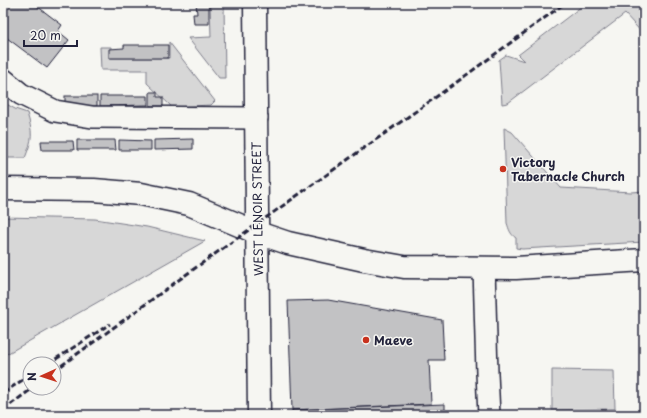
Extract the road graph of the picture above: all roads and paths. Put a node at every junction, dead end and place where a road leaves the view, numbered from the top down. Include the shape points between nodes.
1 (255, 3) edge
2 (3, 79) edge
3 (257, 118) junction
4 (3, 189) edge
5 (258, 233) junction
6 (644, 260) edge
7 (484, 268) junction
8 (259, 415) edge
9 (489, 415) edge

1 - 3 main road, WEST LENOIR STREET
2 - 3 street via 21,94 55,111 92,117
3 - 5 main road, WEST LENOIR STREET
4 - 5 main road via 94,190 141,194 189,204
5 - 7 main road via 288,243 404,267
5 - 8 main road, WEST LENOIR STREET
6 - 7 main road via 530,268
7 - 9 street

